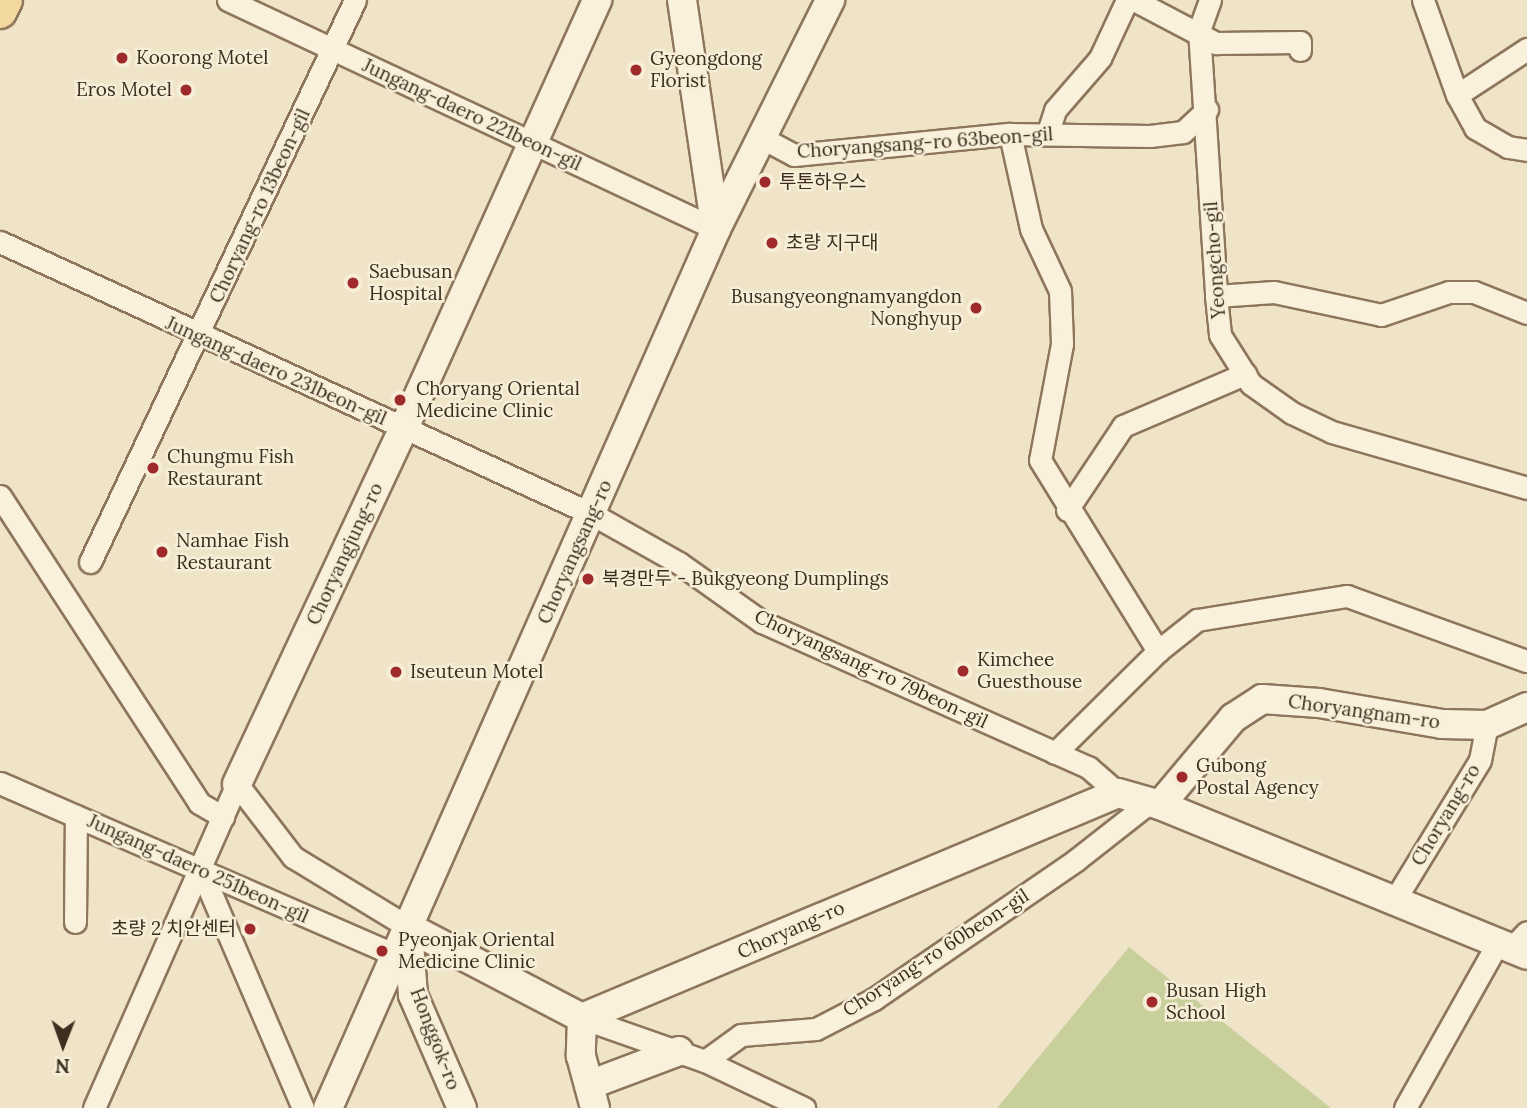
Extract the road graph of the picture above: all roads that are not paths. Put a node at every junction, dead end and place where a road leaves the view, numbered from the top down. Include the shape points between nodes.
1 (6, 0) edge
2 (228, 0) edge
3 (355, 0) edge
4 (597, 0) edge
5 (682, 0) edge
6 (831, 0) edge
7 (1127, 0) edge
8 (1134, 0) edge
9 (1210, 0) edge
10 (1423, 0) edge
11 (0, 12) edge
12 (1199, 30) junction
13 (1527, 49) edge
14 (1300, 50) dead end
15 (332, 51) junction
16 (1457, 94) junction
17 (1207, 110) junction
18 (1048, 132) junction
19 (1010, 134) junction
20 (764, 139) junction
21 (533, 141) junction
22 (1527, 150) edge
23 (716, 229) junction
24 (0, 242) edge
25 (1216, 296) junction
26 (1527, 313) edge
27 (199, 337) junction
28 (1245, 374) junction
29 (404, 428) junction
30 (1527, 488) edge
31 (0, 496) edge
32 (1067, 510) junction
33 (592, 514) junction
34 (90, 562) dead end
35 (1158, 651) junction
36 (1527, 661) edge
37 (1527, 707) edge
38 (1487, 725) junction
39 (1055, 753) junction
40 (0, 783) edge
41 (237, 784) junction
42 (1118, 793) junction
43 (1155, 804) junction
44 (76, 816) junction
45 (223, 817) junction
46 (201, 870) junction
47 (1394, 901) junction
48 (75, 922) dead end
49 (408, 927) junction
50 (1515, 945) edge
51 (396, 955) junction
52 (582, 1018) junction
53 (679, 1051) junction
54 (705, 1061) junction
55 (592, 1097) edge
56 (94, 1108) edge
57 (303, 1108) edge
58 (328, 1108) edge
59 (462, 1108) edge
60 (804, 1108) edge
61 (1405, 1108) edge

1 - 11 main road
2 - 15 street, Jungang-daero 221beon-gil
3 - 15 street, Choryang-ro 13beon-gil
4 - 21 street, Choryangjung-ro
5 - 23 street
6 - 20 street, Choryangsang-ro
7 - 18 street via 1100,58 1055,110
8 - 12 street
9 - 12 street, Yeongcho-gil
10 - 16 street
12 - 14 street via 1216,43 1300,42
12 - 17 street, Yeongcho-gil
13 - 16 street
15 - 21 street, Jungang-daero 221beon-gil
15 - 27 street, Choryang-ro 13beon-gil
16 - 22 street via 1475,128 1508,147
17 - 18 street, Choryangsang-ro 63beon-gil via 1183,132 1150,136
17 - 25 street, Yeongcho-gil
18 - 19 street, Choryangsang-ro 63beon-gil
19 - 20 street, Choryangsang-ro 63beon-gil via 794,156
19 - 32 street via 1028,217 1060,291 1062,344 1040,460
20 - 23 street, Choryangsang-ro
21 - 23 street, Jungang-daero 221beon-gil
21 - 29 street, Choryangjung-ro
23 - 33 street, Choryangsang-ro
24 - 27 street, Jungang-daero 231beon-gil
25 - 26 street via 1274,292 1381,315 1449,292 1474,292
25 - 28 street, Yeongcho-gil via 1220,335
27 - 29 street, Jungang-daero 231beon-gil
27 - 34 street, Choryang-ro 13beon-gil
28 - 30 street, Yeongcho-gil via 1251,384 1292,413 1332,432
28 - 32 street via 1123,426
29 - 33 street, Jungang-daero 231beon-gil
29 - 41 street, Choryangjung-ro
31 - 45 street via 199,803
32 - 35 street
33 - 39 street, Choryangsang-ro 79beon-gil via 679,563 762,622
33 - 49 street, Choryangsang-ro
35 - 36 street via 1197,620 1347,596
35 - 39 street
37 - 38 street, Choryangnam-ro
38 - 43 street, Choryangnam-ro via 1441,724 1318,703 1262,699 1233,718
38 - 47 street, Choryang-ro via 1480,760
39 - 42 street, Choryangsang-ro 79beon-gil via 1088,766
40 - 44 street, Jungang-daero 251beon-gil
41 - 45 street, Choryangjung-ro
41 - 49 street via 293,857
42 - 43 street
42 - 52 street, Choryang-ro
43 - 47 street
43 - 54 street, Choryang-ro 60beon-gil via 874,999 816,1029 741,1035
44 - 46 street, Jungang-daero 251beon-gil
44 - 48 street
45 - 46 street, Choryangjung-ro
46 - 51 street, Jungang-daero 251beon-gil
46 - 56 street, Choryangjung-ro
46 - 57 street
47 - 50 street
49 - 51 street, Choryangsang-ro
49 - 52 street
49 - 59 street, Honggok-ro via 413,995
50 - 61 street
51 - 58 street, Choryangsang-ro
52 - 53 street
52 - 55 street via 581,1056
53 - 54 street
53 - 55 street
54 - 60 street

